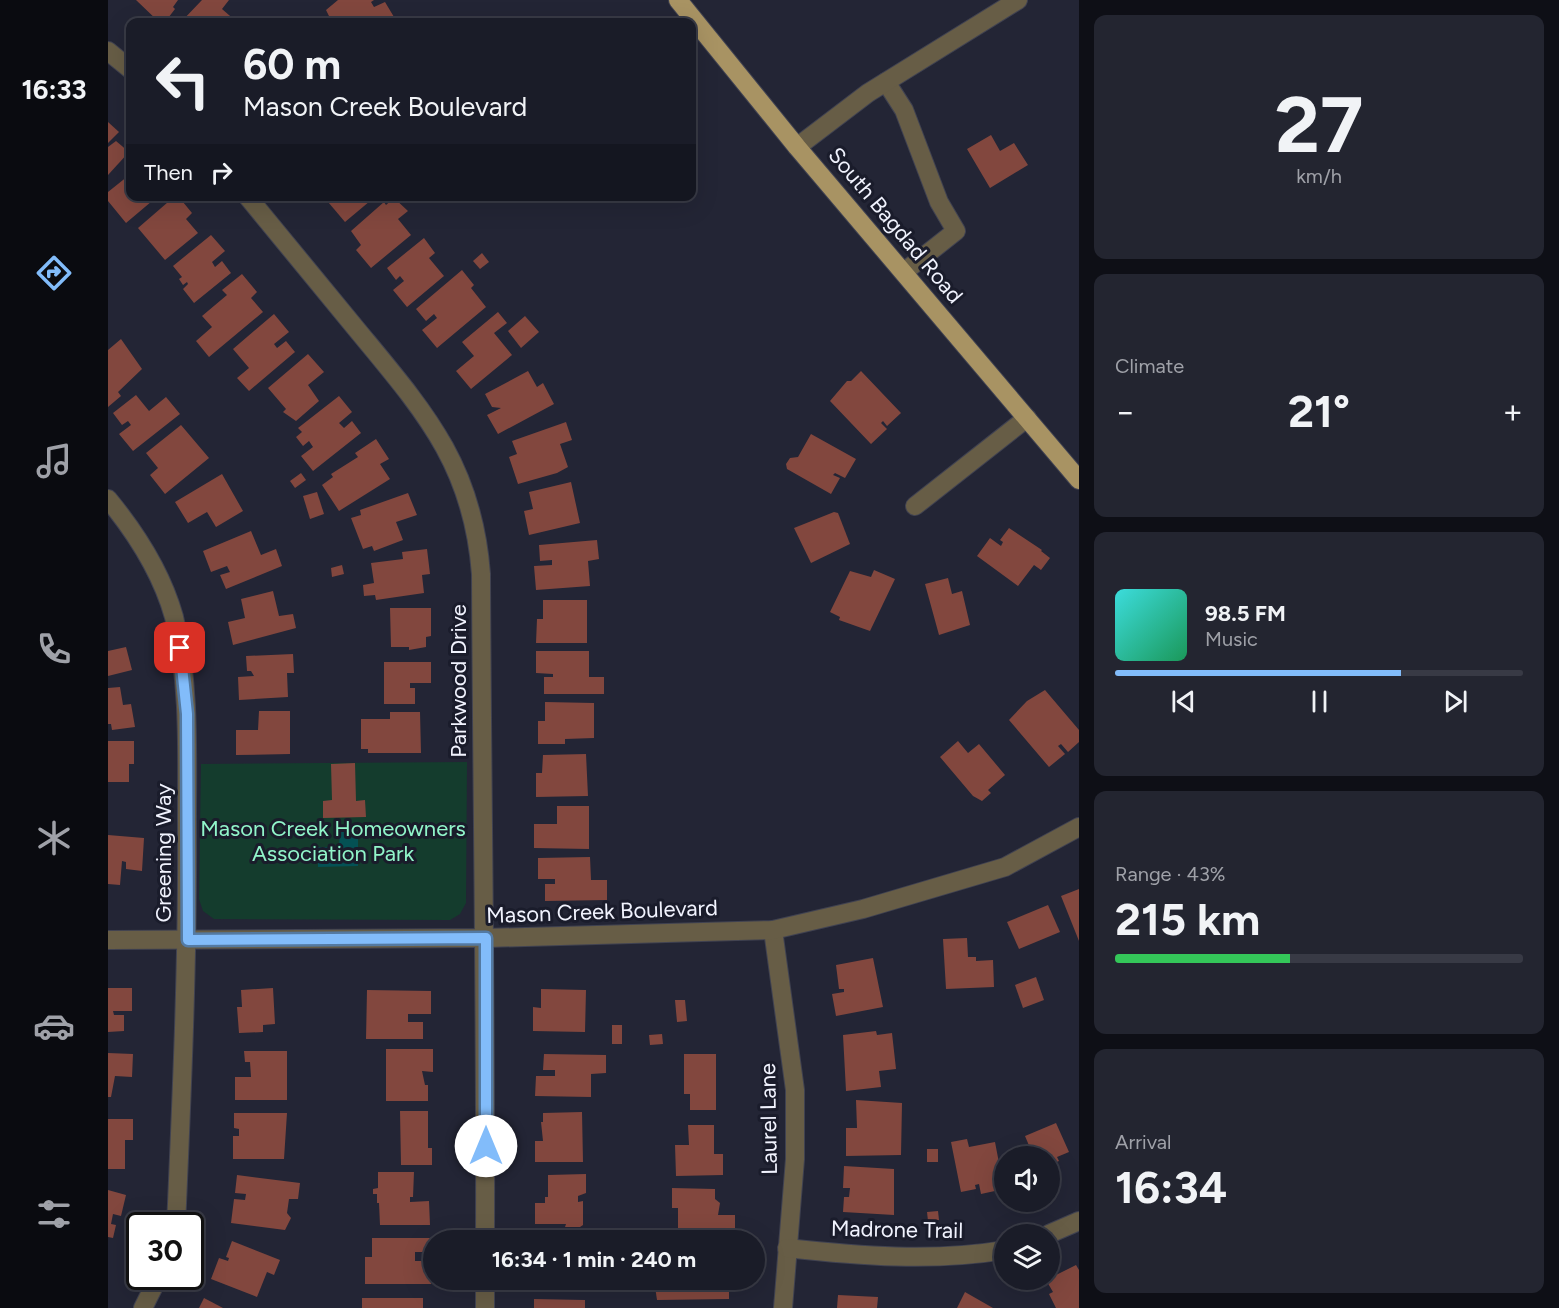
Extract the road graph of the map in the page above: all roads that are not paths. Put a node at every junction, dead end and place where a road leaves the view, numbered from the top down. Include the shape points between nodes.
1 (678, 0) edge
2 (1018, 0) edge
3 (693, 18) edge
4 (696, 22) edge
5 (108, 51) edge
6 (126, 66) edge
7 (886, 82) junction
8 (797, 147) junction
9 (251, 201) edge
10 (904, 272) junction
11 (1027, 418) junction
12 (1079, 480) edge
13 (108, 498) edge
14 (915, 506) dead end
15 (1079, 827) edge
16 (773, 930) junction
17 (486, 938) junction
18 (108, 940) edge
19 (188, 940) junction
20 (177, 1212) edge
21 (1079, 1221) edge
22 (1060, 1229) edge
23 (485, 1230) edge
24 (787, 1248) junction
25 (994, 1252) edge
26 (152, 1290) edge
27 (485, 1290) edge
28 (143, 1308) edge
29 (485, 1308) edge
30 (783, 1308) edge

1 - 3 main road, South Bagdad Road
2 - 7 street
4 - 8 main road, South Bagdad Road
5 - 6 street
7 - 8 street
7 - 10 street via 904,110 939,202 956,231
8 - 10 main road, South Bagdad Road
9 - 17 street, Parkwood Drive via 421,407 450,454 467,496 481,574
10 - 11 main road, South Bagdad Road
11 - 12 main road, South Bagdad Road
11 - 14 street
13 - 19 street, Greening Way via 130,526 161,584 180,648 187,714
15 - 16 street, Mason Creek Boulevard via 1005,867 863,909
16 - 17 street, Mason Creek Boulevard
16 - 24 street, Laurel Lane via 795,1090 794,1171
17 - 19 street, Mason Creek Boulevard
17 - 23 street, Parkwood Drive
18 - 19 street, Mason Creek Boulevard
19 - 20 street, Greening Way
21 - 22 street
24 - 25 street, Madrone Trail via 918,1257
24 - 30 street, Laurel Lane
26 - 28 street
27 - 29 street

